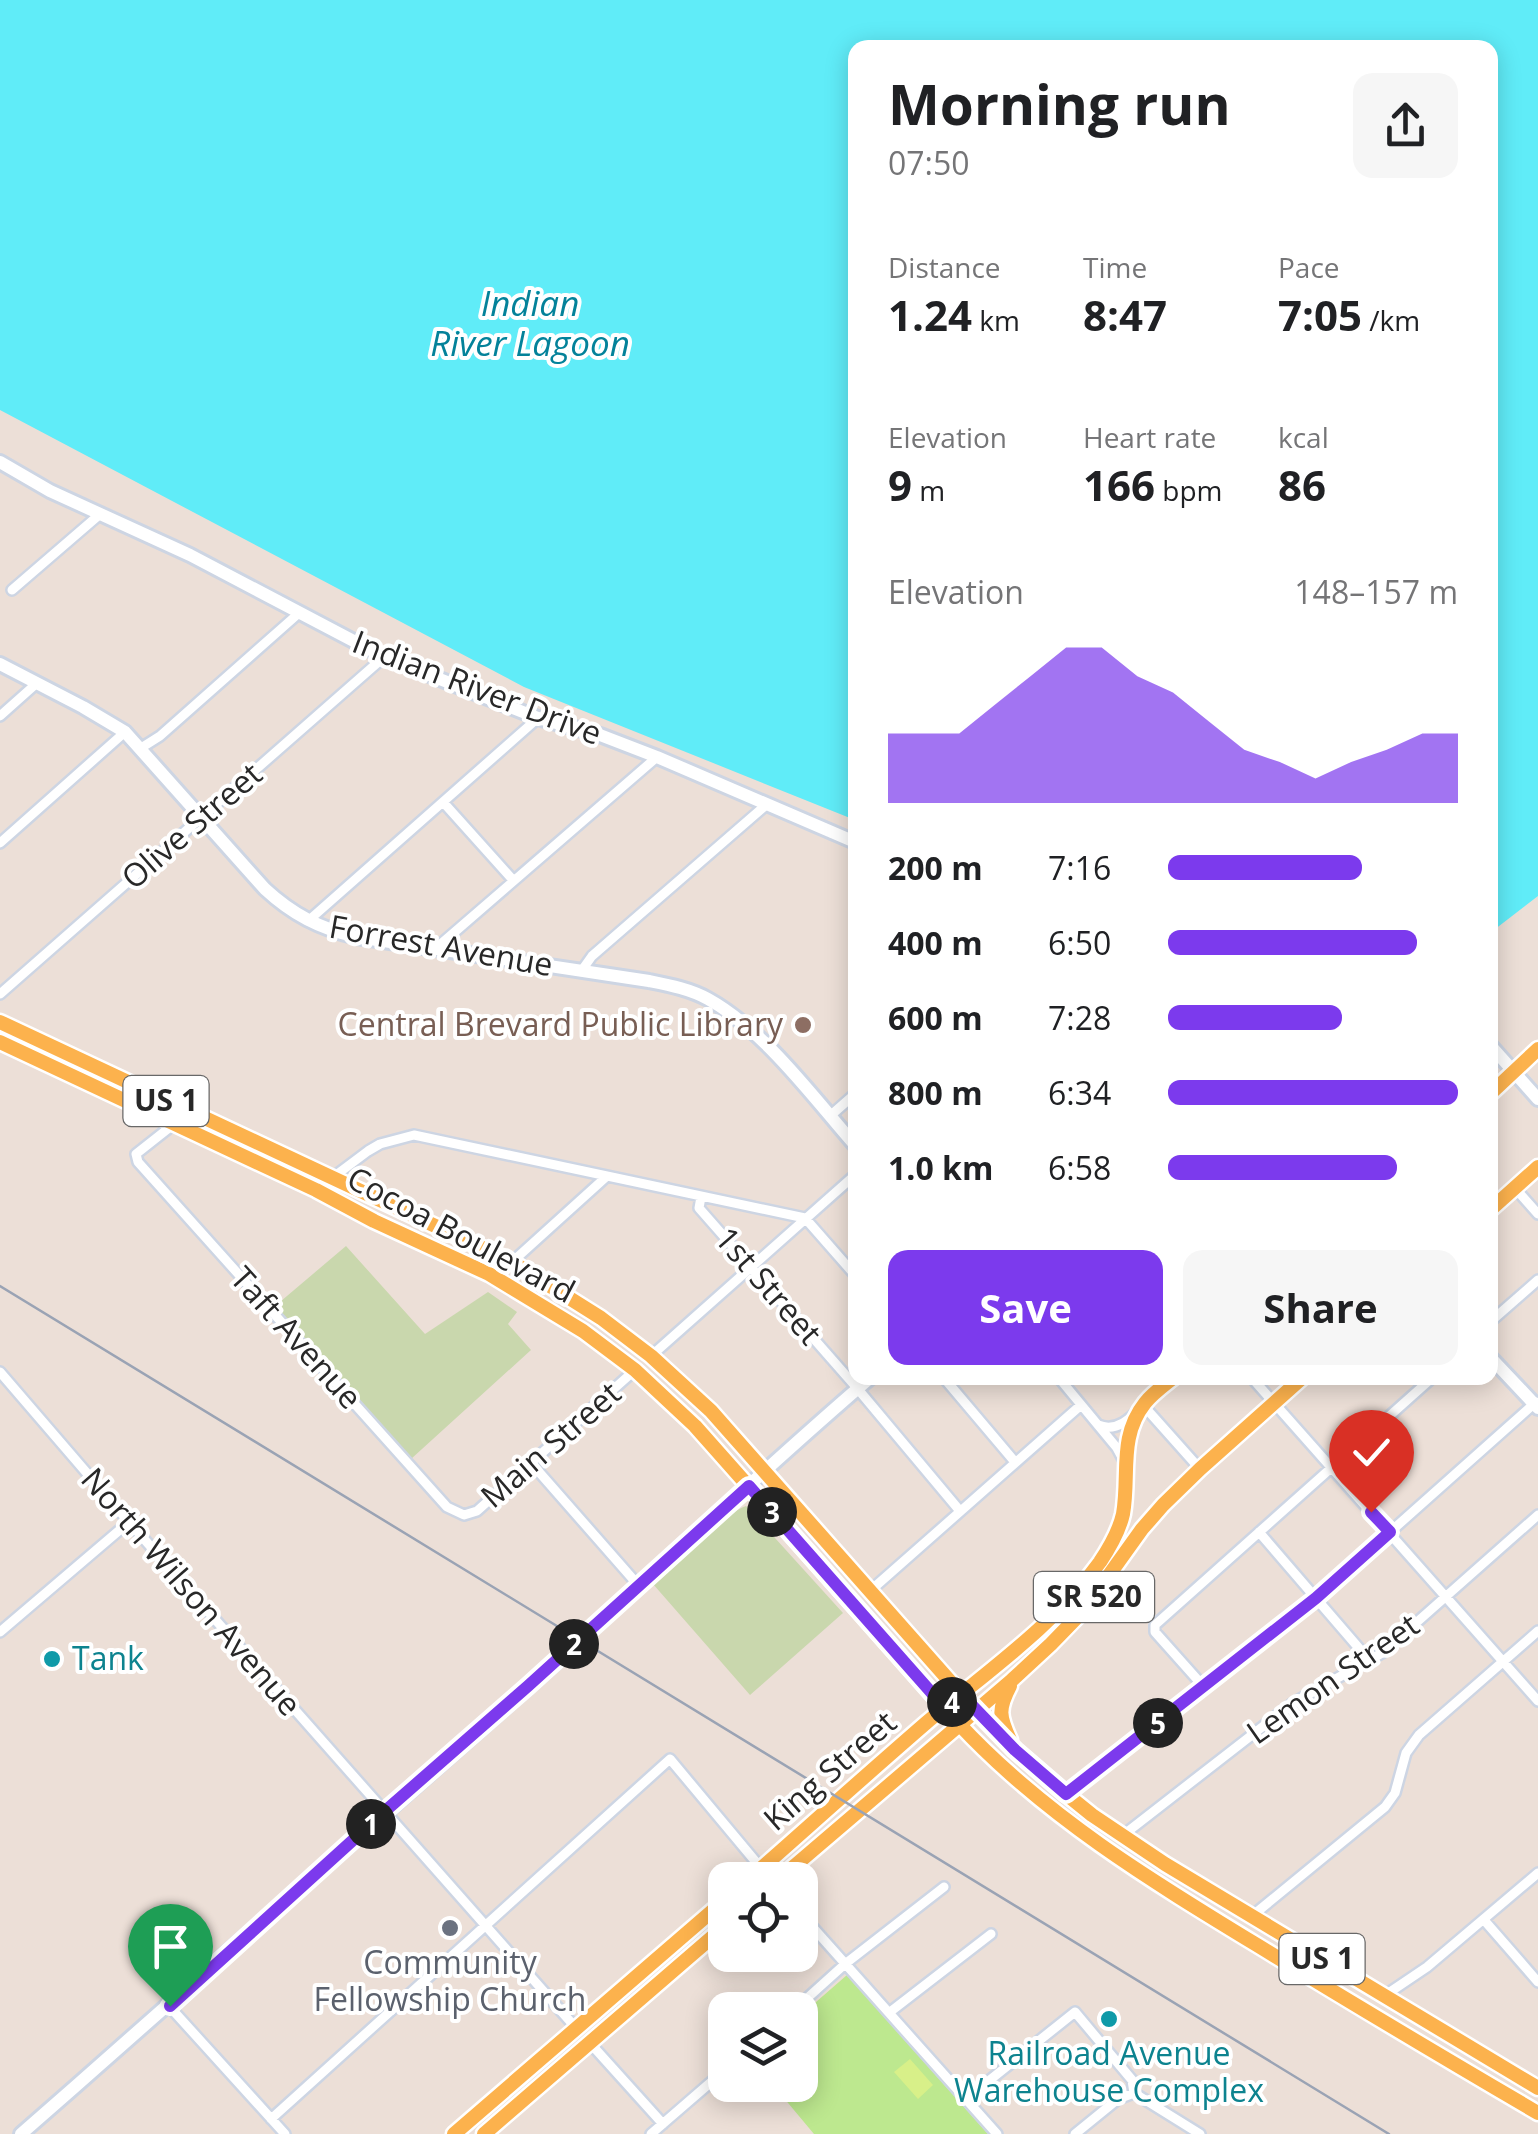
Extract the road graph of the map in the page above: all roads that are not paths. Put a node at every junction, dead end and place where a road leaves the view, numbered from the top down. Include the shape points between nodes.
1 (0, 462) edge
2 (99, 515) junction
3 (12, 590) dead end
4 (298, 614) junction
5 (384, 657) junction
6 (0, 664) edge
7 (37, 683) junction
8 (0, 716) edge
9 (538, 718) junction
10 (126, 732) junction
11 (141, 748) junction
12 (657, 757) junction
13 (442, 802) junction
14 (766, 805) junction
15 (202, 817) junction
16 (848, 839) edge
17 (0, 844) edge
18 (514, 880) junction
19 (308, 921) junction
20 (435, 948) junction
21 (582, 970) junction
22 (1, 991) edge
23 (0, 1026) edge
24 (0, 1042) edge
25 (1538, 1049) edge
26 (1498, 1054) edge
27 (1514, 1072) junction
28 (1498, 1087) edge
29 (1538, 1099) edge
30 (848, 1100) edge
31 (830, 1116) junction
32 (174, 1124) junction
33 (848, 1137) edge
34 (1538, 1167) edge
35 (606, 1177) junction
36 (332, 1179) junction
37 (848, 1181) edge
38 (1515, 1188) junction
39 (316, 1190) junction
40 (701, 1197) junction
41 (1498, 1203) edge
42 (1538, 1214) edge
43 (805, 1218) junction
44 (457, 1259) junction
45 (512, 1262) junction
46 (848, 1267) edge
47 (751, 1268) junction
48 (496, 1278) junction
49 (543, 1280) junction
50 (1538, 1280) edge
51 (1498, 1315) edge
52 (652, 1356) junction
53 (1498, 1365) edge
54 (635, 1370) junction
55 (0, 1372) edge
56 (848, 1378) edge
57 (854, 1385) edge
58 (861, 1385) edge
59 (950, 1385) edge
60 (1064, 1385) edge
61 (1165, 1385) edge
62 (1258, 1385) edge
63 (1294, 1385) edge
64 (1424, 1385) edge
65 (857, 1388) junction
66 (1274, 1402) junction
67 (1537, 1404) edge
68 (1082, 1405) junction
69 (1143, 1405) junction
70 (1098, 1425) junction
71 (1124, 1461) junction
72 (1016, 1462) junction
73 (532, 1464) junction
74 (1332, 1468) junction
75 (1200, 1469) junction
76 (765, 1472) junction
77 (749, 1486) junction
78 (960, 1511) junction
79 (464, 1515) joint
80 (1538, 1515) edge
81 (129, 1522) junction
82 (1259, 1532) junction
83 (1390, 1532) junction
84 (639, 1586) junction
85 (870, 1591) junction
86 (1446, 1597) junction
87 (1316, 1598) junction
88 (1538, 1631) edge
89 (0, 1632) edge
90 (1370, 1661) junction
91 (1503, 1661) junction
92 (1012, 1680) junction
93 (1204, 1686) junction
94 (962, 1695) junction
95 (1538, 1700) edge
96 (945, 1708) junction
97 (975, 1710) junction
98 (959, 1724) junction
99 (1015, 1750) junction
100 (1066, 1794) junction
101 (384, 1812) junction
102 (1122, 1836) junction
103 (758, 1862) edge
104 (785, 1862) edge
105 (787, 1862) edge
106 (1538, 1873) edge
107 (944, 1887) dead end
108 (708, 1915) edge
109 (1252, 1916) junction
110 (1212, 1918) junction
111 (1484, 1920) junction
112 (484, 1926) junction
113 (818, 1933) edge
114 (991, 1934) dead end
115 (708, 1941) edge
116 (660, 1956) junction
117 (846, 1964) junction
118 (1538, 1982) edge
119 (814, 1992) edge
120 (1383, 1996) junction
121 (1349, 2002) junction
122 (170, 2006) junction
123 (890, 2012) junction
124 (1434, 2026) junction
125 (576, 2028) junction
126 (1401, 2032) junction
127 (590, 2044) junction
128 (708, 2085) edge
129 (1538, 2088) edge
130 (1134, 2093) junction
131 (966, 2099) junction
132 (1538, 2113) edge
133 (271, 2119) junction
134 (498, 2121) junction
135 (663, 2124) junction
136 (21, 2134) edge
137 (285, 2134) edge
138 (454, 2134) edge
139 (484, 2134) edge
140 (651, 2134) edge
141 (996, 2134) edge
142 (1075, 2134) edge
143 (1200, 2134) edge

1 - 2 street, Indian River Drive
2 - 3 street
2 - 4 street, Indian River Drive
4 - 5 street, Indian River Drive
4 - 11 street
5 - 9 street, Indian River Drive
5 - 15 street, Olive Street
6 - 7 street, Forrest Avenue
7 - 8 street
7 - 10 street, Forrest Avenue
9 - 12 street, Indian River Drive
9 - 13 street
10 - 11 street, Forrest Avenue
10 - 17 street
11 - 15 street, Forrest Avenue
12 - 14 street, Indian River Drive
12 - 18 street
13 - 18 street
13 - 19 street
14 - 16 street, Indian River Drive
14 - 21 street
15 - 19 street, Forrest Avenue via 264,888
15 - 22 street, Olive Street
18 - 20 street
19 - 20 street, Forrest Avenue via 346,935
20 - 21 street, Forrest Avenue
21 - 31 street, Forrest Avenue via 708,998 761,1039
23 - 36 main road, Cocoa Boulevard / US 1
24 - 32 main road, Cocoa Boulevard / US 1
25 - 27 main road
26 - 27 street
27 - 28 main road
27 - 29 street
30 - 31 street
31 - 33 street, Forrest Avenue
32 - 39 main road, Cocoa Boulevard / US 1
32 - 79 street, Taft Avenue via 136,1154 138,1162 447,1507
34 - 38 main road
35 - 36 street via 414,1135 368,1150
35 - 40 street
35 - 45 street
36 - 39 street
36 - 45 main road, Cocoa Boulevard / US 1
37 - 43 street, Main Street
38 - 41 main road
38 - 42 street
39 - 44 main road, Cocoa Boulevard / US 1
40 - 43 street
40 - 47 street, 1st Street via 700,1208
43 - 46 street
43 - 47 street, Main Street
44 - 45 main road
44 - 48 main road, Cocoa Boulevard / US 1
45 - 49 main road, Cocoa Boulevard / US 1
47 - 52 street, Main Street
47 - 56 street, 1st Street
48 - 49 main road
48 - 54 main road, Cocoa Boulevard / US 1
49 - 52 main road, Cocoa Boulevard / US 1
50 - 51 street
52 - 76 main road, Cocoa Boulevard / US 1
53 - 67 street
54 - 73 street, Main Street
54 - 77 main road, Cocoa Boulevard / US 1
55 - 81 street, North Wilson Avenue
57 - 65 street, 1st Street
58 - 65 street
59 - 72 street
60 - 68 street
61 - 69 main road, SR 520
62 - 66 street
63 - 66 main road, King Street / SR 520
64 - 74 street
65 - 76 street
65 - 78 street, 1st Street
66 - 74 street
66 - 75 main road, King Street / SR 520
67 - 83 street
68 - 70 street
68 - 72 street
69 - 70 street via 1120,1425
69 - 71 main road, SR 520
69 - 75 street
70 - 71 street
71 - 94 main road, King Street / SR 520 via 1116,1535 1083,1583
72 - 78 street
73 - 79 street, Main Street
73 - 84 street
74 - 82 street
74 - 83 street
75 - 92 main road, King Street / SR 520 via 1142,1529 1084,1610
76 - 77 street
76 - 85 main road, Cocoa Boulevard / US 1
77 - 84 street
77 - 96 main road, Cocoa Boulevard / US 1
78 - 85 street
80 - 86 street, Lemon Street
81 - 89 street
81 - 101 street, North Wilson Avenue
82 - 87 street
82 - 93 street via 1154,1625
83 - 86 street
83 - 87 street
84 - 101 street
85 - 94 main road, Cocoa Boulevard / US 1
86 - 90 street, Lemon Street
86 - 91 street
87 - 90 street
87 - 93 street
88 - 91 street
90 - 102 street, Lemon Street via 1293,1702
91 - 95 street
91 - 109 street via 1419,1735 1385,1807
92 - 97 main road, King Street / SR 520
92 - 99 main road via 1000,1711
93 - 100 street
94 - 96 main road, King Street / SR 520
94 - 97 main road, Cocoa Boulevard / US 1
96 - 98 main road, Cocoa Boulevard / US 1
96 - 104 main road, King Street / SR 520
97 - 98 main road, King Street / SR 520
97 - 99 main road, Cocoa Boulevard / US 1
98 - 105 main road, King Street / SR 520
98 - 110 main road, Cocoa Boulevard / US 1 via 1074,1828
99 - 100 main road, Cocoa Boulevard / US 1
100 - 102 main road, Cocoa Boulevard / US 1
101 - 112 street, North Wilson Avenue
101 - 122 street
102 - 109 main road, Cocoa Boulevard / US 1
103 - 112 street via 670,1760
106 - 111 street
107 - 117 street
108 - 116 main road
109 - 110 main road
109 - 120 main road, Cocoa Boulevard / US 1
110 - 121 main road, Cocoa Boulevard / US 1
111 - 118 street
111 - 120 street
112 - 125 street, North Wilson Avenue
112 - 133 street
113 - 117 street
114 - 123 street
115 - 127 main road
116 - 125 main road
116 - 127 main road via 600,2022
117 - 119 street
117 - 123 street
120 - 121 main road
120 - 124 main road, Cocoa Boulevard / US 1
121 - 126 main road, Cocoa Boulevard / US 1
122 - 133 street
122 - 136 street
123 - 131 street
124 - 126 main road
124 - 129 main road, Cocoa Boulevard / US 1
125 - 134 main road via 574,2042
125 - 138 main road
126 - 132 main road, Cocoa Boulevard / US 1
127 - 134 main road
127 - 135 street
128 - 135 street
130 - 131 street via 1132,2080 1074,2012
130 - 142 street
130 - 143 street
131 - 141 street
133 - 137 street
134 - 139 main road
135 - 140 street

